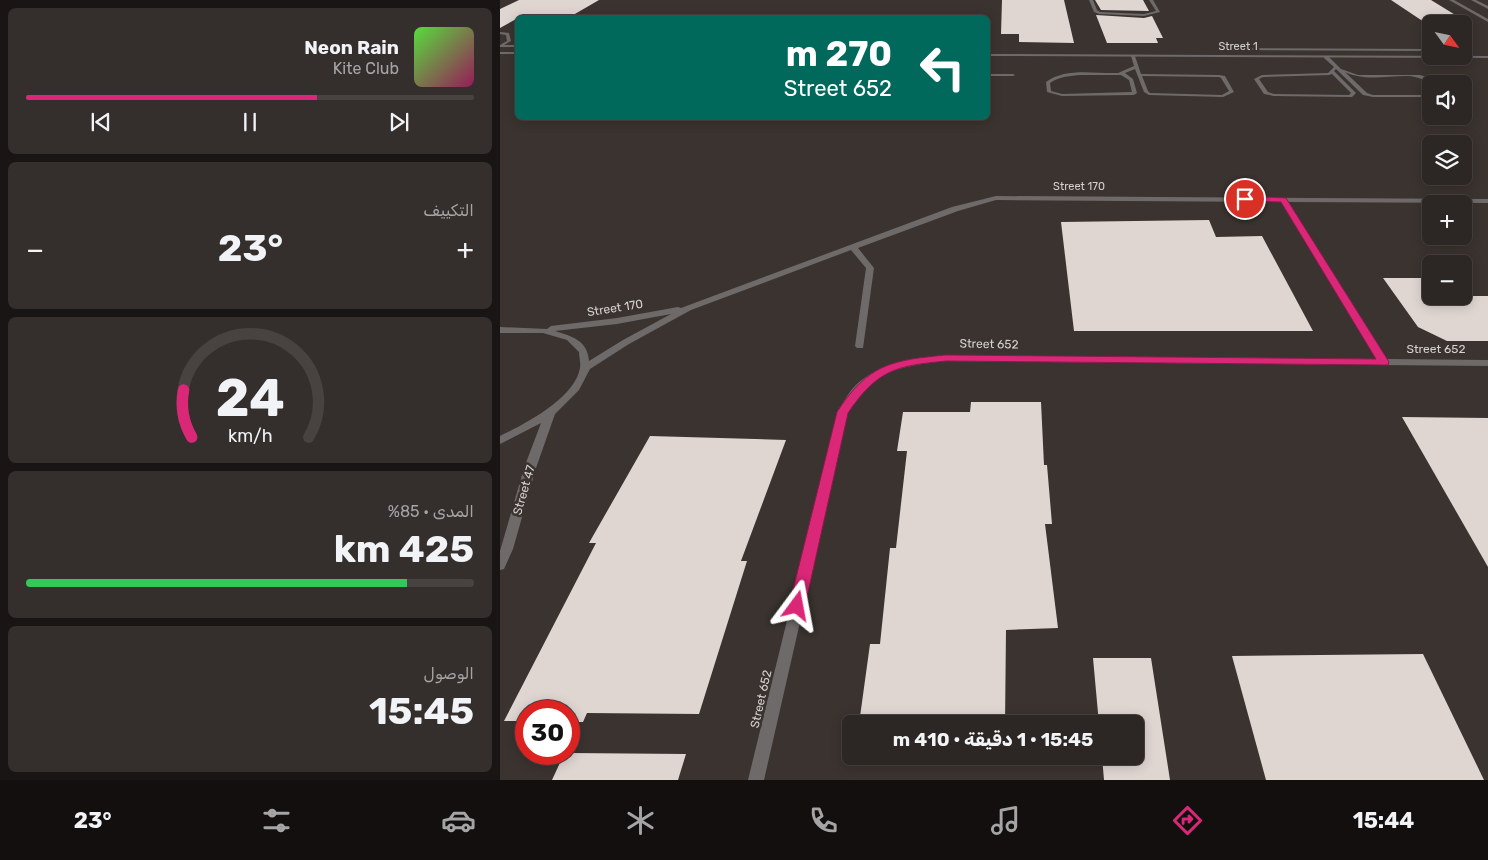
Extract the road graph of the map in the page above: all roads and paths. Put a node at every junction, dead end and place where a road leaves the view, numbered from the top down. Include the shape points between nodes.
1 (1091, 0) edge
2 (1151, 0) edge
3 (1451, 0) edge
4 (1473, 0) edge
5 (1488, 8) edge
6 (1488, 21) edge
7 (500, 33) edge
8 (500, 46) edge
9 (515, 46) edge
10 (990, 48) edge
11 (1157, 49) dead end
12 (1187, 49) dead end
13 (1226, 49) dead end
14 (1422, 50) edge
15 (500, 53) edge
16 (515, 53) edge
17 (990, 55) edge
18 (1133, 56) junction
19 (1180, 56) junction
20 (1326, 57) junction
21 (1488, 57) edge
22 (1136, 67) junction
23 (1334, 69) junction
24 (1122, 73) junction
25 (990, 75) edge
26 (1013, 75) dead end
27 (1139, 75) junction
28 (1422, 76) edge
29 (1422, 96) edge
30 (1283, 199) junction
31 (1488, 200) edge
32 (852, 247) junction
33 (688, 308) junction
34 (500, 330) edge
35 (546, 330) junction
36 (860, 346) dead end
37 (1384, 362) junction
38 (1488, 363) edge
39 (586, 367) junction
40 (550, 414) junction
41 (500, 440) edge
42 (500, 565) edge
43 (756, 780) edge

1 - 2 lane via 1099,13 1144,15 1158,12
3 - 6 street
4 - 5 street
7 - 8 lane via 508,34 509,40
8 - 9 street
10 - 11 street
12 - 19 street via 1177,49
13 - 14 street, Street 1
15 - 16 street
17 - 18 street, Street 1
18 - 19 street, Street 1
18 - 22 lane
19 - 20 street, Street 1
20 - 21 street, Street 1
20 - 23 lane
22 - 24 lane
22 - 27 lane
23 - 23 lane via 1320,76 1262,76 1256,79 1266,93 1274,96 1350,96 1354,93
23 - 28 lane via 1357,76
23 - 29 lane via 1365,94
24 - 24 lane via 1074,74 1053,79 1048,83 1049,92 1062,95 1135,93 1131,79
25 - 26 lane
27 - 27 lane via 1146,92 1152,95 1223,96 1232,92 1219,76
30 - 31 street, Street 170
30 - 32 street, Street 170 via 996,198 955,209
30 - 37 street
32 - 33 street, Street 170
32 - 36 street via 870,268
33 - 35 street, Street 170 via 617,322
33 - 39 street, Street 170
34 - 35 street
35 - 39 street via 577,343 585,353
37 - 38 street, Street 652
37 - 43 street, Street 652 via 946,358 886,368 859,388 843,412
39 - 40 street via 573,393
40 - 41 street
40 - 42 street, Street 47

